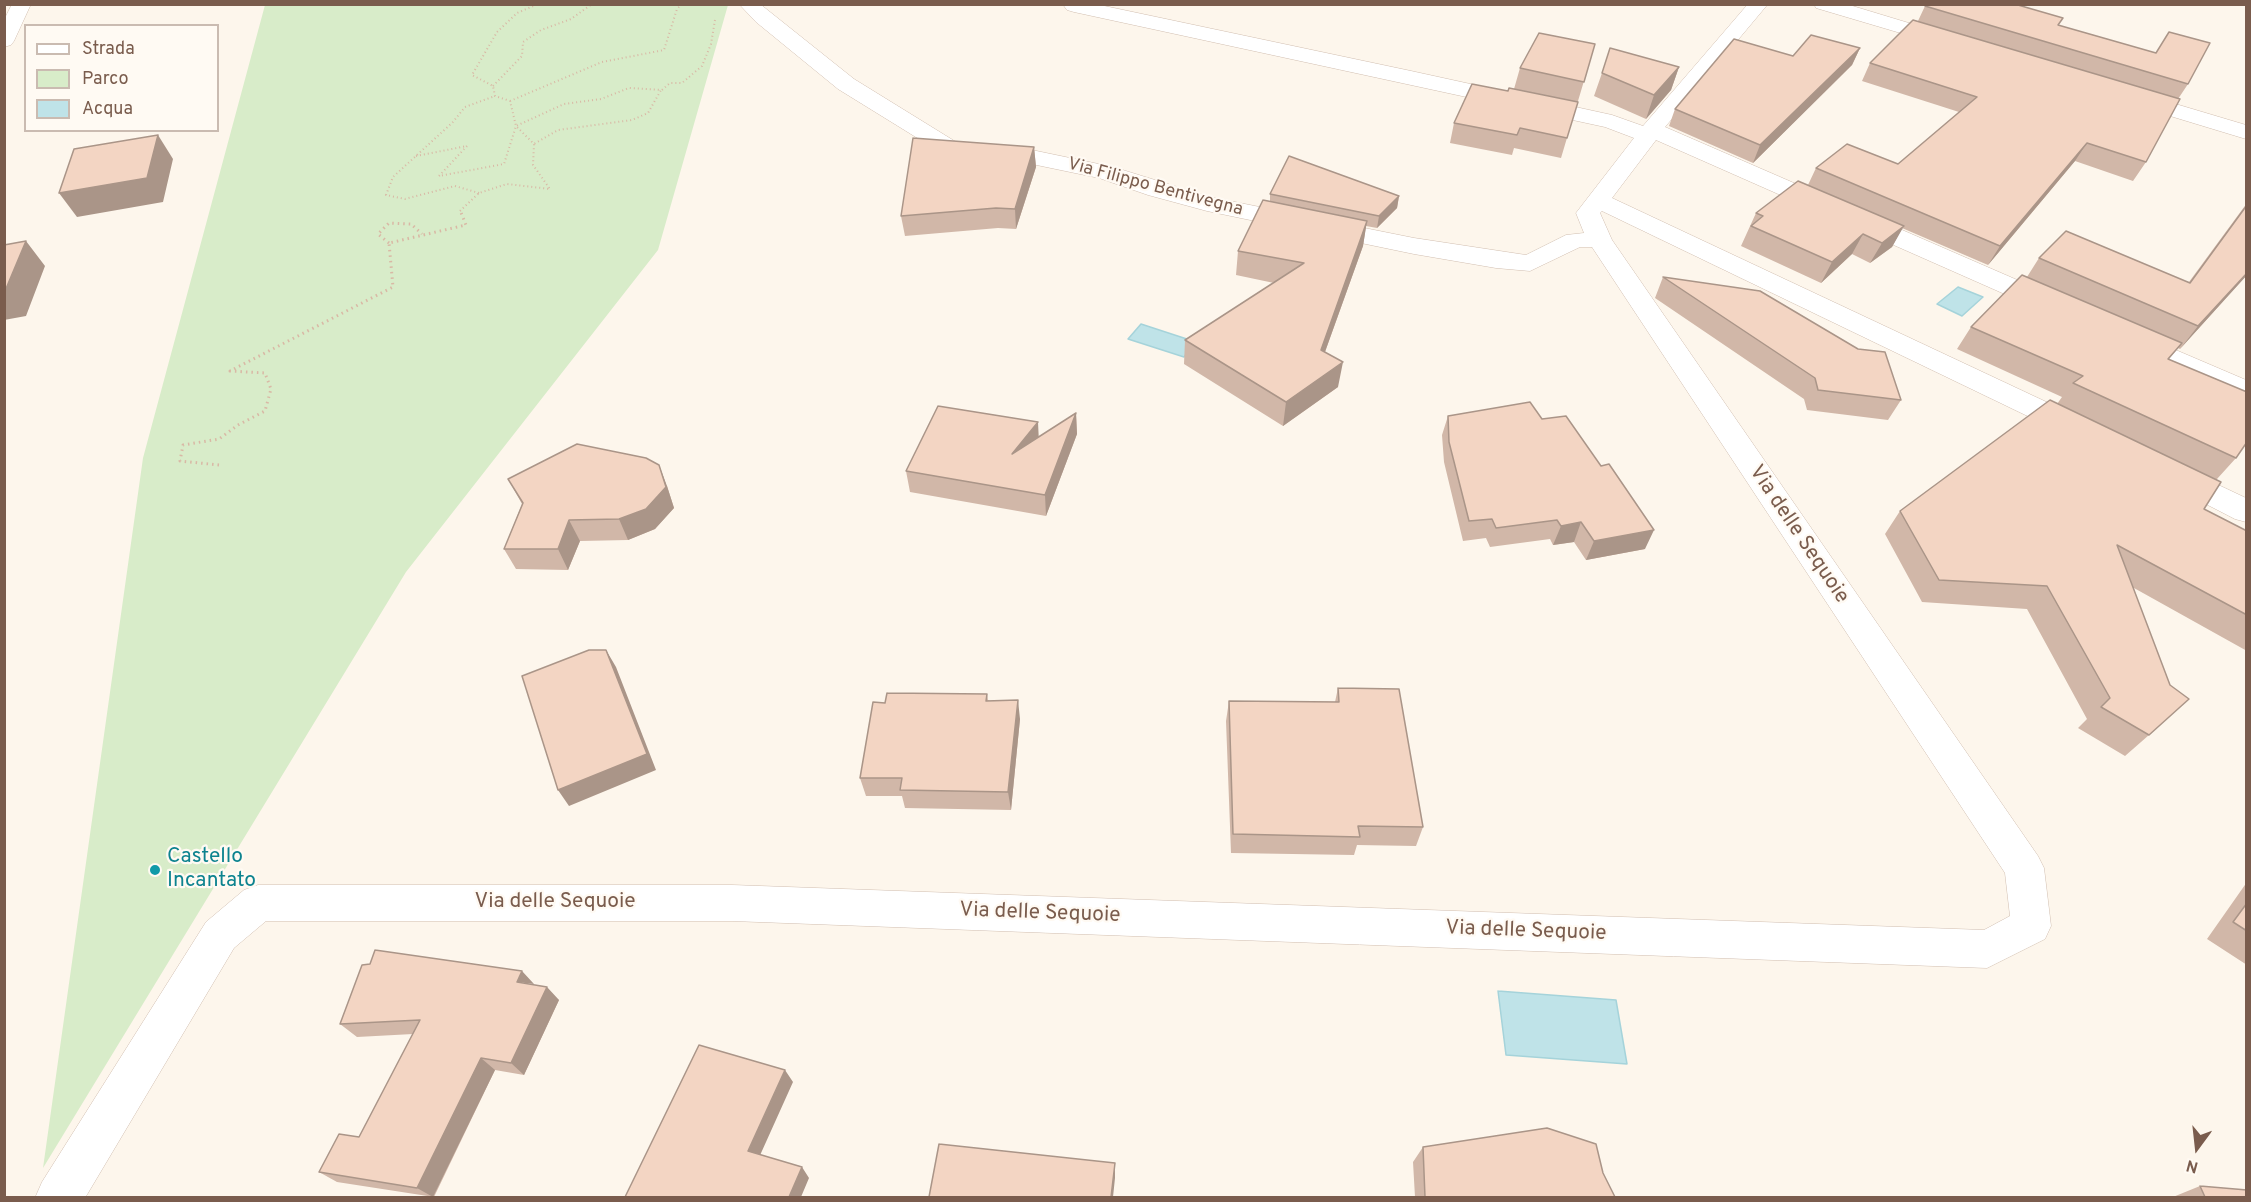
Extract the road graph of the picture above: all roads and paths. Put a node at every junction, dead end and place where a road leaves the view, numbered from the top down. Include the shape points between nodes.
1 (22, 4) edge
2 (538, 4) edge
3 (592, 4) edge
4 (682, 4) edge
5 (748, 4) edge
6 (1759, 4) edge
7 (1823, 4) edge
8 (1074, 6) edge
9 (716, 14) dead end
10 (4, 41) edge
11 (1972, 48) edge
12 (493, 86) junction
13 (661, 90) junction
14 (2109, 90) edge
15 (495, 96) junction
16 (510, 100) junction
17 (516, 126) junction
18 (2247, 132) edge
19 (1650, 133) junction
20 (534, 144) junction
21 (417, 156) junction
22 (479, 193) junction
23 (1598, 200) junction
24 (423, 235) junction
25 (1599, 240) junction
26 (389, 243) junction
27 (2072, 314) edge
28 (2105, 329) edge
29 (2247, 391) edge
30 (2100, 440) edge
31 (219, 465) dead end
32 (2152, 465) edge
33 (2247, 511) edge
34 (58, 1197) edge

1 - 10 lane
2 - 12 path via 517,14 497,32 472,75
3 - 12 path via 571,19 541,30 523,42 522,56
4 - 16 path via 664,50 602,62
5 - 25 street, Via Filippo Bentivegna via 846,84 948,147 970,155 1027,156 1105,172 1207,204 1496,260 1530,263 1575,240
6 - 19 street, Via delle Sequoie
7 - 11 street
8 - 19 street via 1578,114
9 - 13 path via 702,66 682,83 670,83
12 - 15 path
13 - 17 path via 629,88 601,99 564,104
13 - 20 path via 648,113 632,120 558,130
14 - 18 street
15 - 16 path
15 - 21 path via 465,107
16 - 17 path
17 - 20 path
17 - 21 path via 504,164 439,176 468,146
19 - 23 street, Via delle Sequoie
19 - 27 street
20 - 22 path via 533,165 550,189 507,184
21 - 22 path via 393,177 386,195 405,199 455,186
22 - 24 path via 460,210 466,225
23 - 25 street, Via delle Sequoie via 1588,213
23 - 30 street
24 - 26 path
24 - 26 path via 411,224 389,223 378,234
25 - 34 street, Via delle Sequoie via 2024,868 2031,926 1987,949 732,903 258,903 220,935
26 - 31 path via 393,287 230,371 265,373 272,389 265,411 219,439 183,445 180,461
28 - 29 street
32 - 33 street

